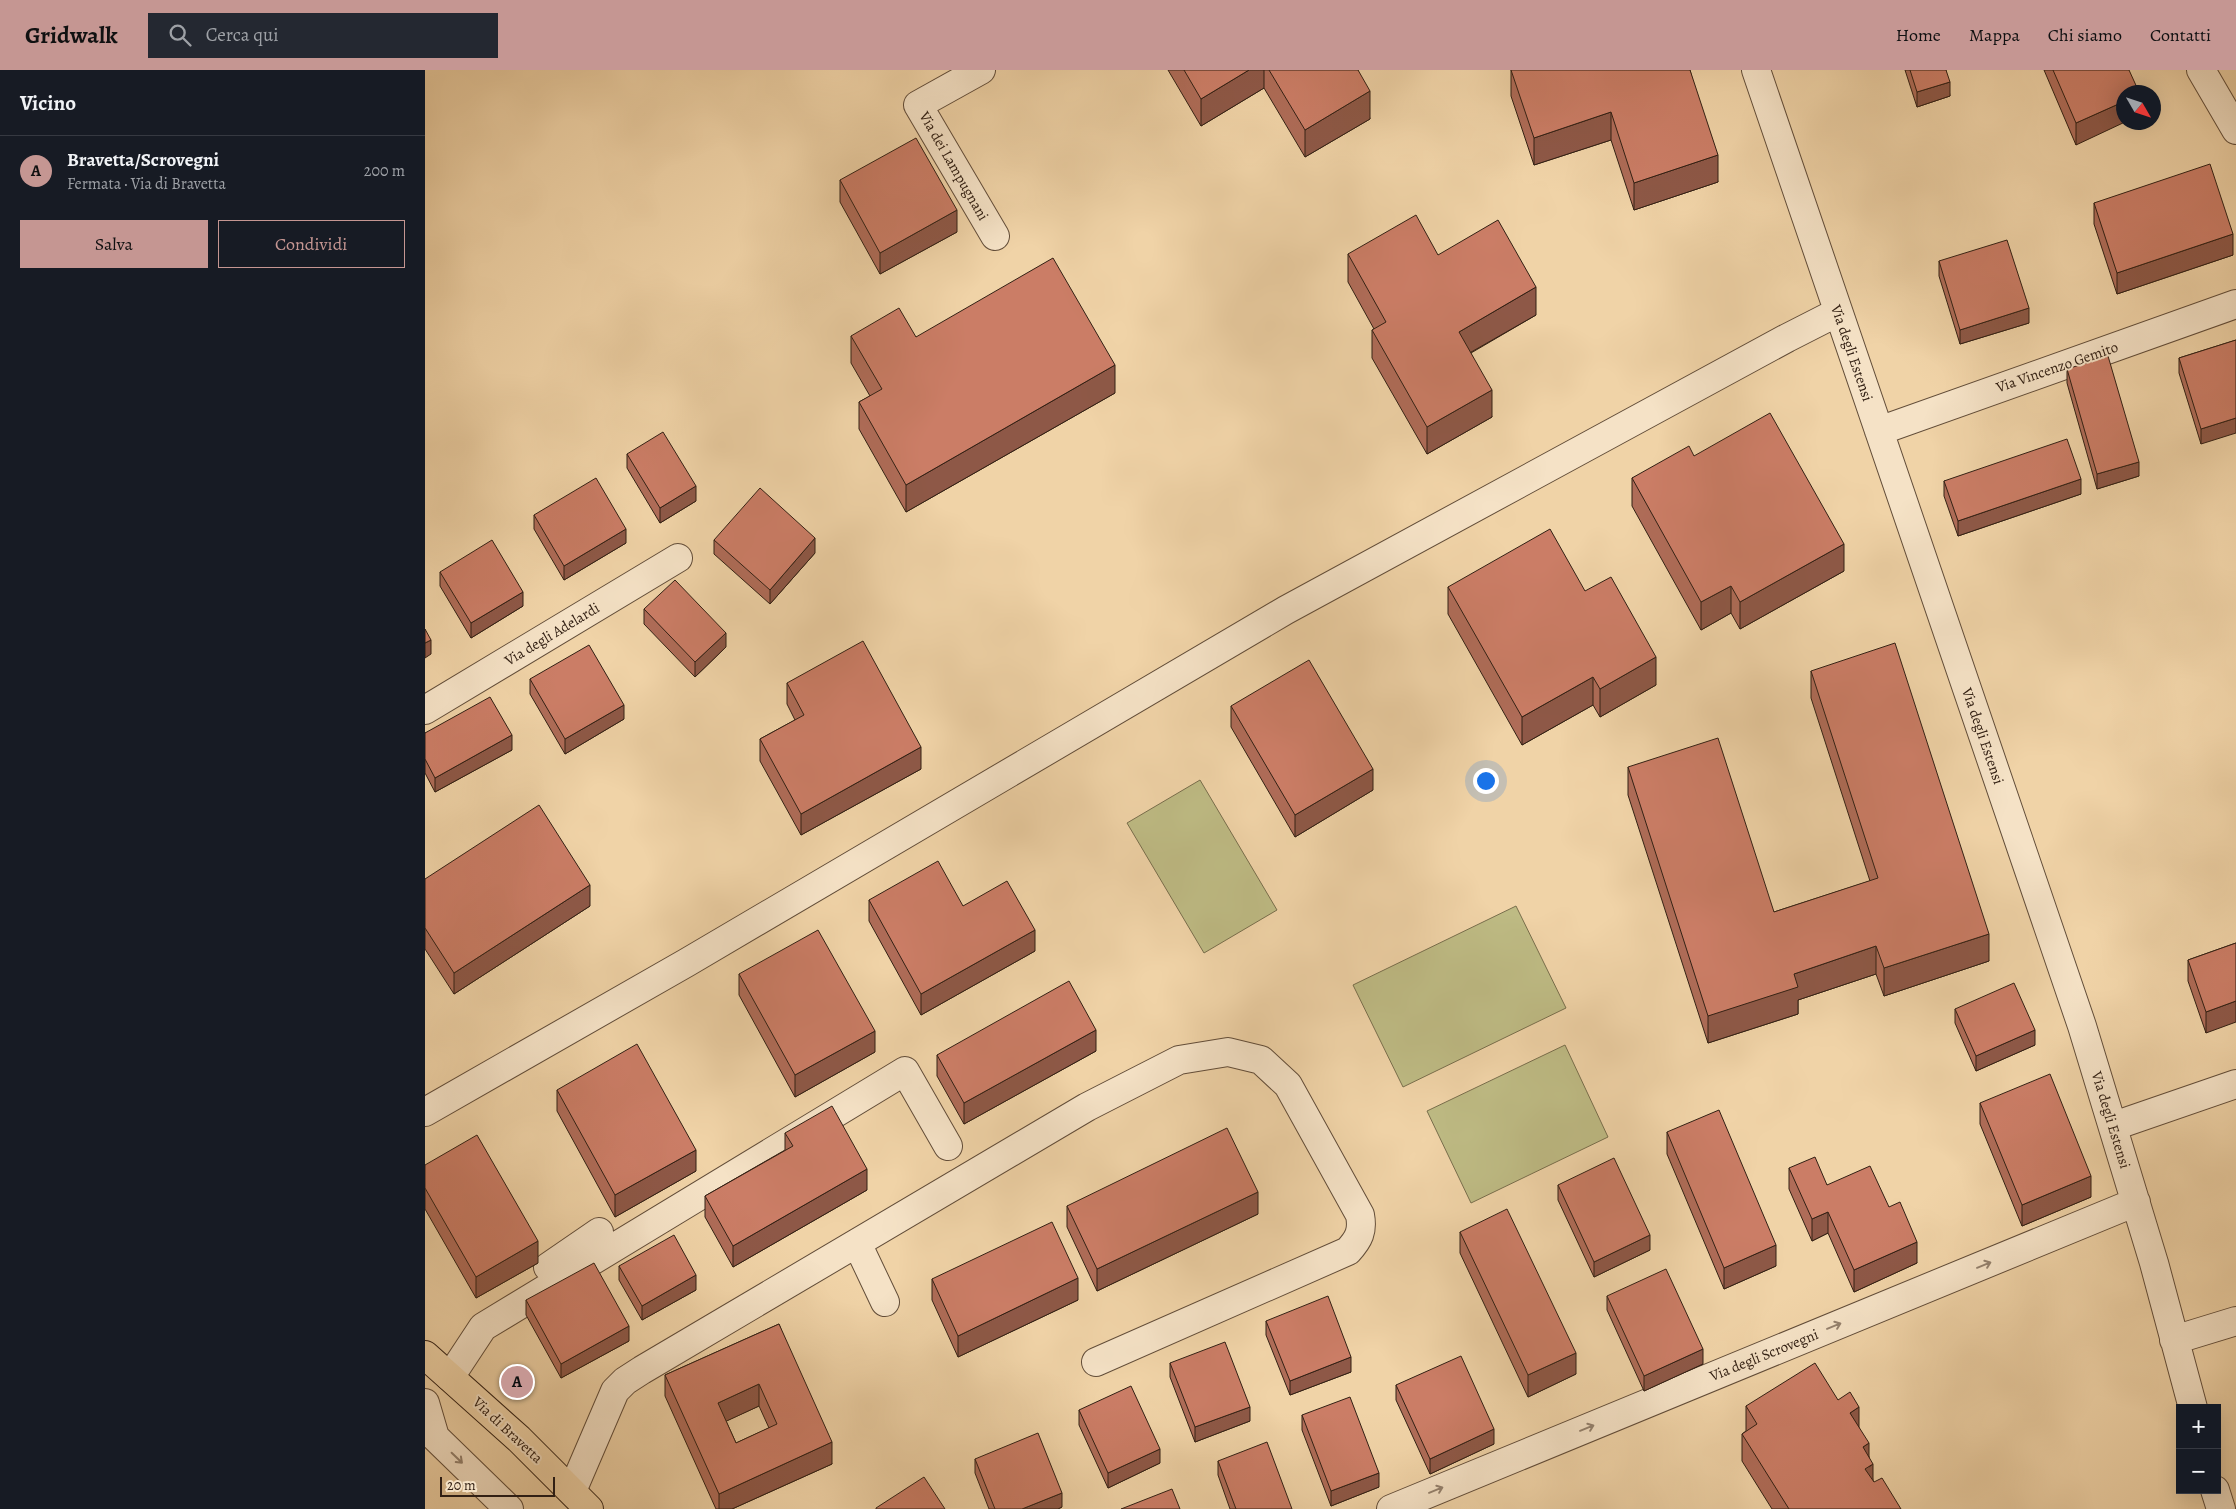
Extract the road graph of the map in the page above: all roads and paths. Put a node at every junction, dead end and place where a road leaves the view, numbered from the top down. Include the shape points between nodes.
1 (981, 70) edge
2 (1756, 70) edge
3 (2201, 70) edge
4 (2236, 130) edge
5 (995, 236) dead end
6 (2236, 304) edge
7 (1838, 312) junction
8 (1879, 430) junction
9 (679, 558) dead end
10 (425, 710) edge
11 (2236, 1084) edge
12 (425, 1112) edge
13 (2114, 1126) junction
14 (948, 1146) dead end
15 (2137, 1202) junction
16 (599, 1232) dead end
17 (857, 1243) junction
18 (885, 1302) dead end
19 (2236, 1321) edge
20 (483, 1326) junction
21 (2174, 1340) junction
22 (425, 1355) edge
23 (1096, 1362) dead end
24 (451, 1377) junction
25 (425, 1403) edge
26 (2192, 1404) edge
27 (2216, 1494) edge
28 (580, 1500) edge
29 (509, 1509) edge
30 (1391, 1509) edge
31 (2221, 1509) edge

1 - 5 street, Via dei Lampugnani via 919,105
2 - 7 street, Via degli Estensi
3 - 4 street
6 - 8 street, Via Vincenzo Gemito
7 - 8 street, Via degli Estensi
7 - 12 street via 1286,610 695,958
8 - 13 street, Via degli Estensi
9 - 10 street, Via degli Adelardi
11 - 13 street
13 - 15 street, Via degli Estensi
14 - 20 street via 905,1071
15 - 21 street, Via degli Estensi
30 -> 15 street, Via degli Scrovegni
16 - 20 street via 487,1310
17 - 18 street
17 - 23 street via 1087,1107 1179,1060 1228,1052 1261,1060 1288,1085 1360,1215 1362,1226 1358,1240 1348,1251
17 - 28 street via 625,1381 615,1392
19 - 21 street
20 - 24 street
21 - 26 street, Via degli Estensi
22 - 24 main road, Via di Bravetta
24 - 28 main road, Via di Bravetta
25 -> 29 street via 435,1437
27 - 31 street

